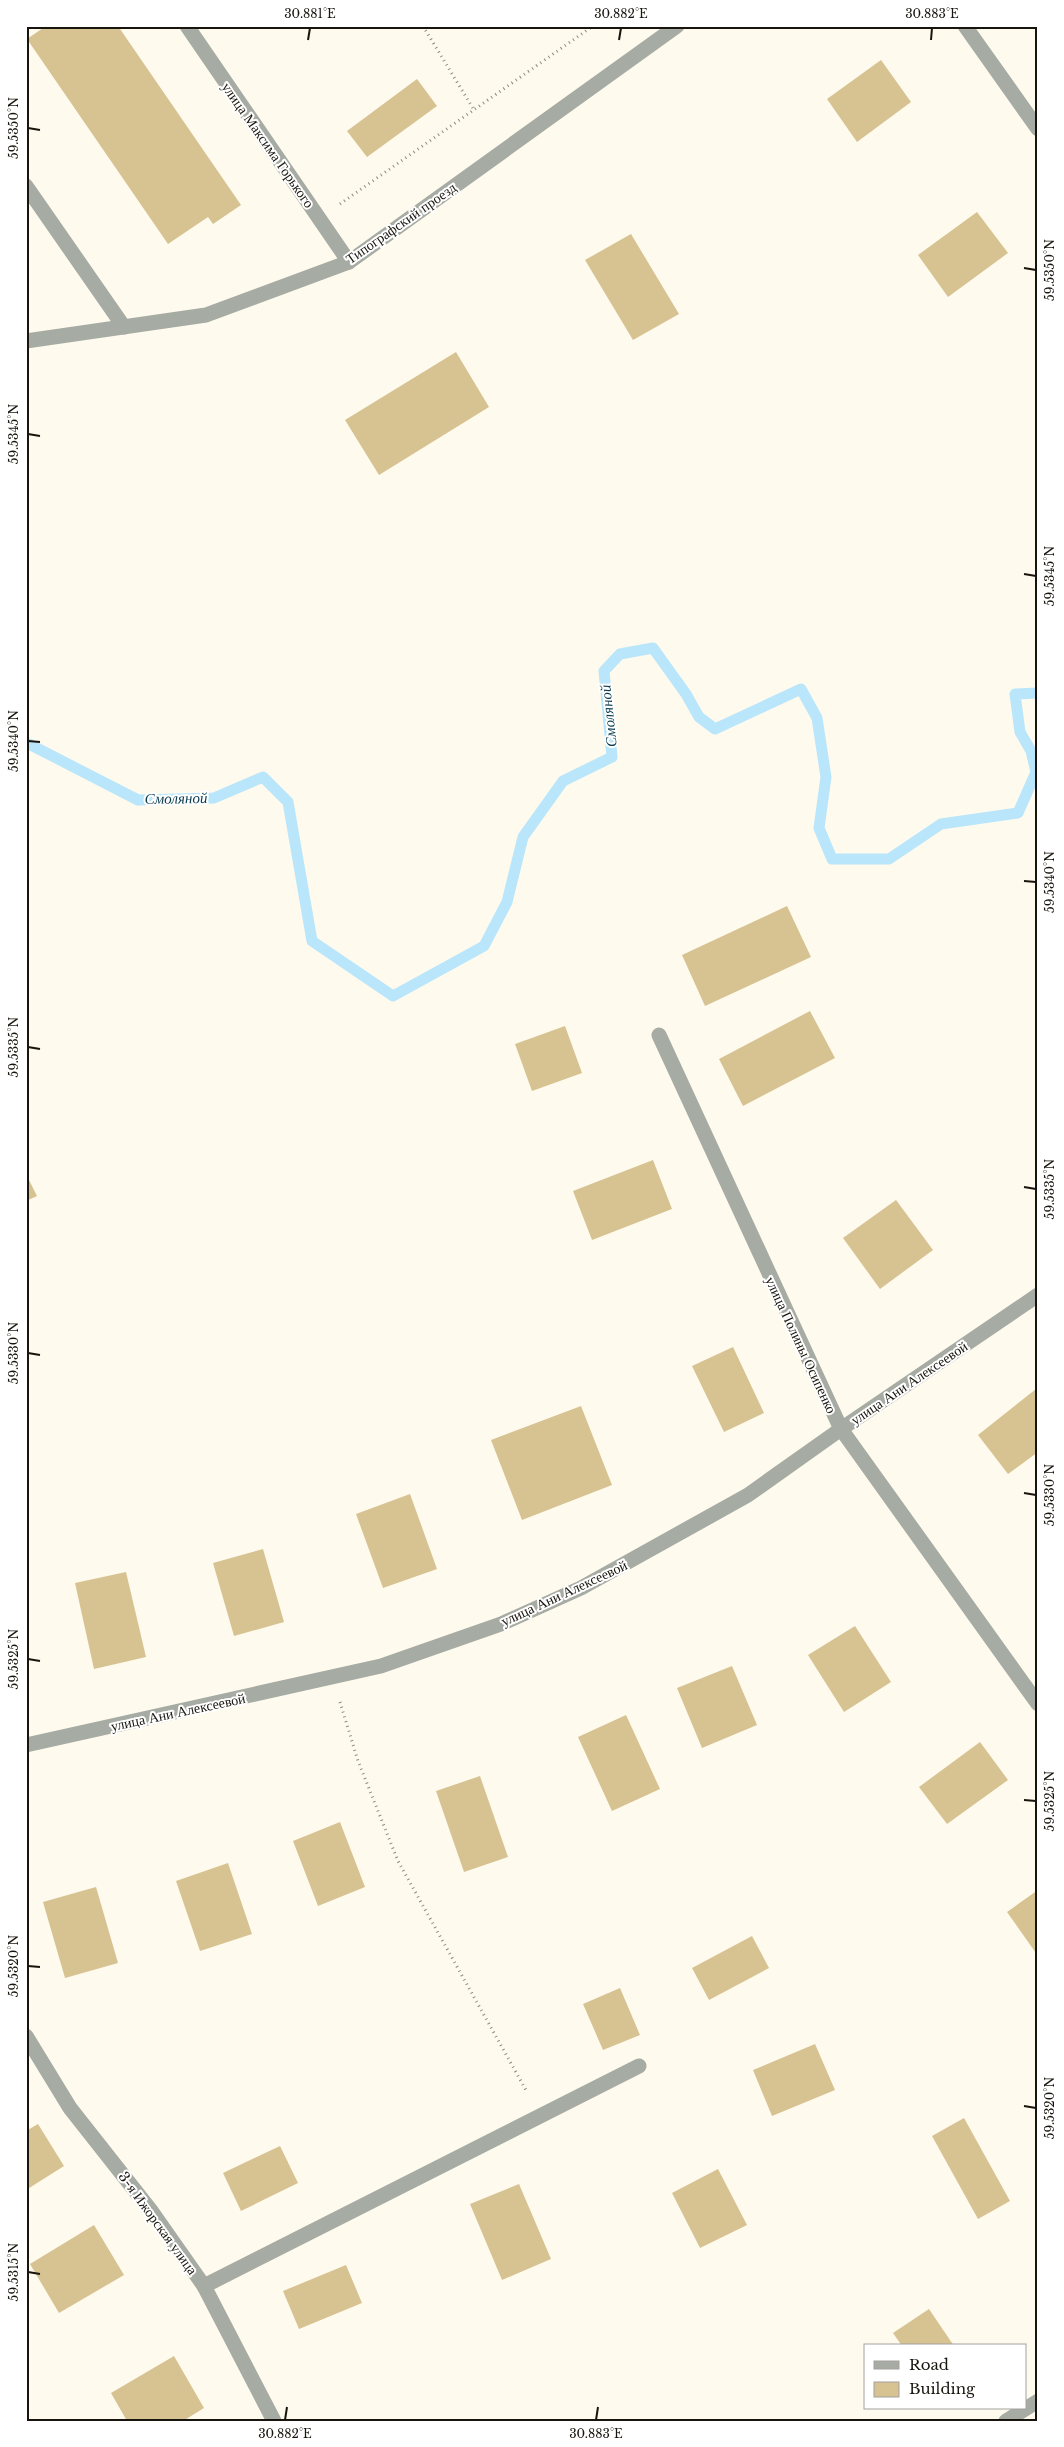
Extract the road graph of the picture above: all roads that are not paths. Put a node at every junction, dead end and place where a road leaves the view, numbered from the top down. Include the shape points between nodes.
1 (187, 26) edge
2 (677, 26) edge
3 (965, 26) edge
4 (1038, 130) edge
5 (26, 186) edge
6 (348, 262) junction
7 (124, 327) junction
8 (26, 341) edge
9 (659, 1035) dead end
10 (1038, 1296) edge
11 (840, 1429) junction
12 (1038, 1704) edge
13 (26, 1745) edge
14 (26, 2036) edge
15 (639, 2066) dead end
16 (204, 2286) junction
17 (1038, 2401) edge
18 (1026, 2408) edge
19 (1024, 2410) edge
20 (274, 2421) edge
21 (1006, 2421) edge

1 - 6 street, улица Максима Горького
2 - 6 street, Типографский проезд
3 - 4 street
5 - 7 street
6 - 7 street, Типографский проезд via 206,315
7 - 8 street, Типографский проезд
9 - 11 street, улица Полины Осипенко
10 - 11 street, улица Ани Алексеевой
11 - 12 street, улица Полины Осипенко
11 - 13 street, улица Ани Алексеевой via 748,1495 581,1588 482,1630 382,1666
14 - 16 street, 3-я Ижорская улица via 70,2108 152,2212
15 - 16 street
16 - 20 street, 3-я Ижорская улица
17 - 18 street
19 - 21 street

